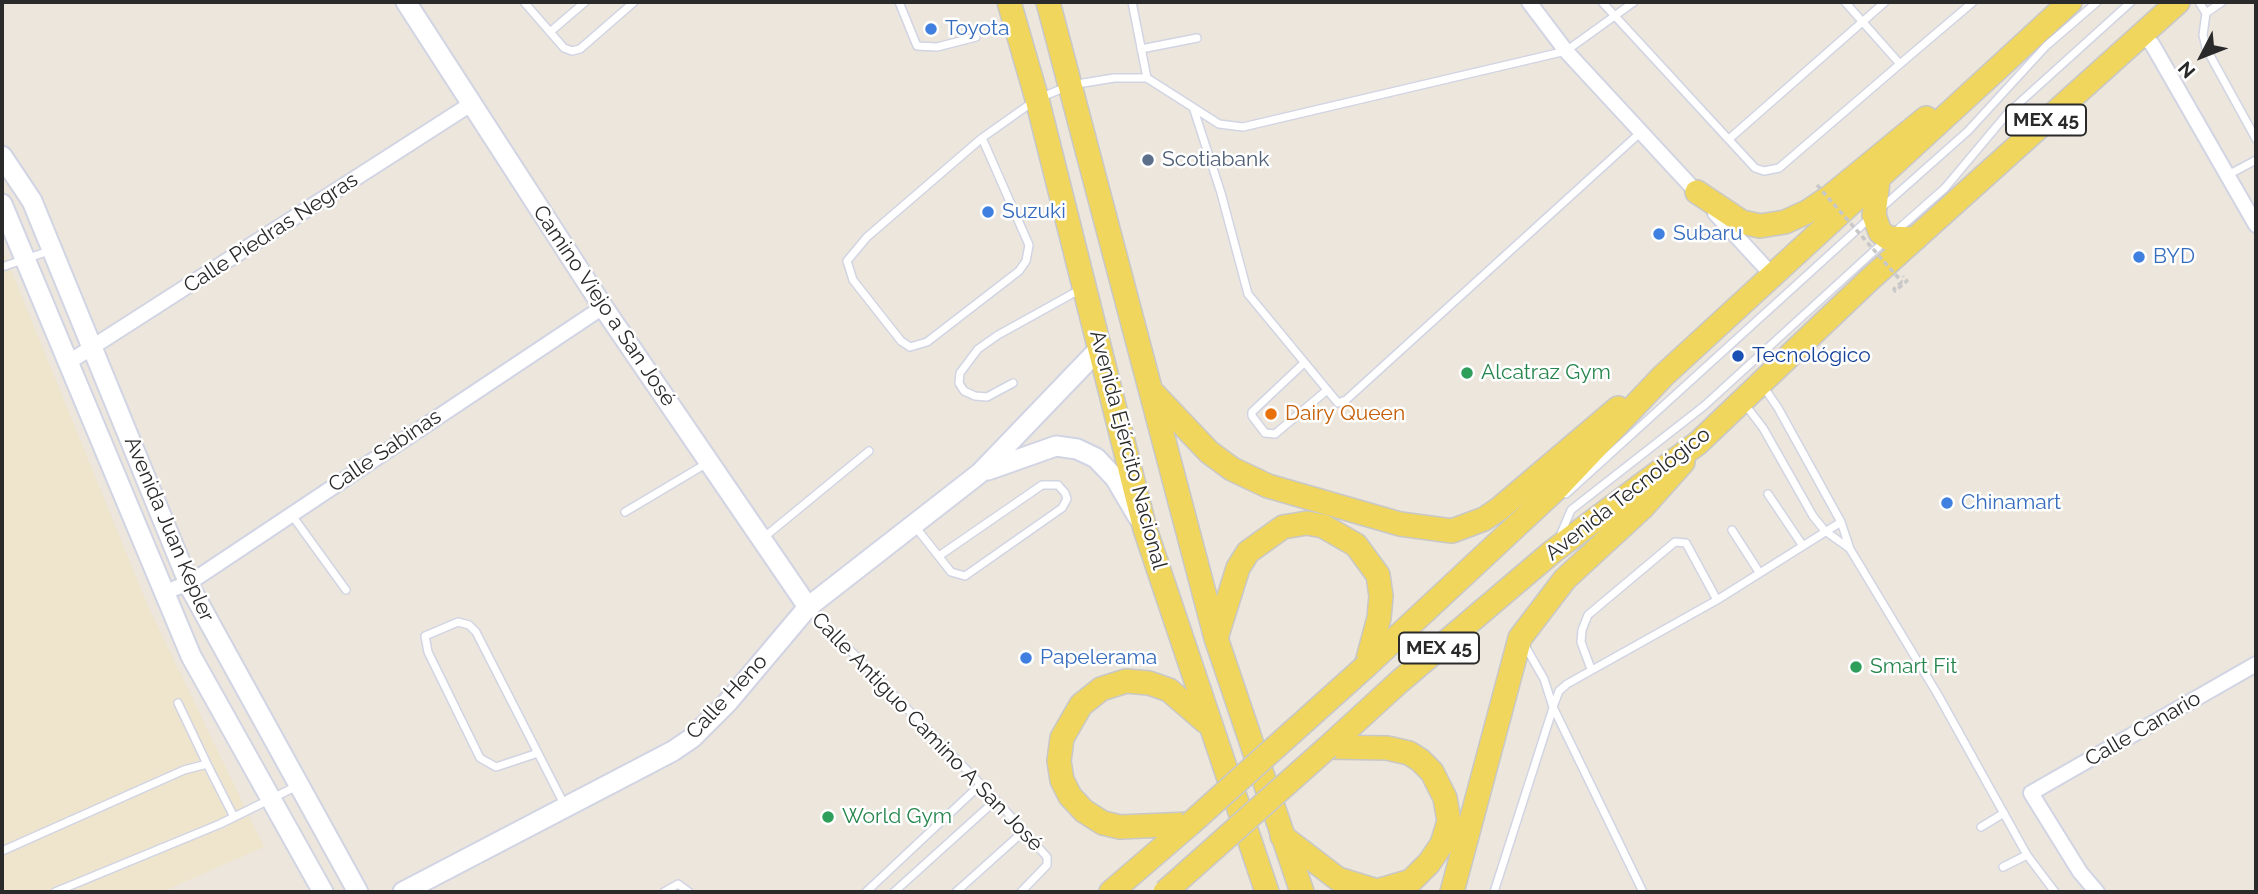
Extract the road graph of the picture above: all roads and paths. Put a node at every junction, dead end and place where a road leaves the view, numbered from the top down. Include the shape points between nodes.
1 (406, 2) edge
2 (524, 2) edge
3 (584, 2) edge
4 (634, 2) edge
5 (899, 2) edge
6 (1009, 2) edge
7 (1048, 2) edge
8 (1132, 2) edge
9 (1529, 2) edge
10 (1602, 2) edge
11 (1634, 2) edge
12 (1845, 2) edge
13 (1885, 2) edge
14 (1973, 2) edge
15 (2070, 2) edge
16 (2097, 2) edge
17 (2131, 2) edge
18 (2178, 2) edge
19 (2199, 2) edge
20 (2222, 2) edge
21 (2162, 11) edge
22 (2206, 13) junction
23 (1617, 17) junction
24 (1862, 22) junction
25 (550, 32) junction
26 (2141, 35) junction
27 (976, 37) dead end
28 (1197, 38) dead end
29 (1142, 49) junction
30 (1566, 51) junction
31 (1900, 64) junction
32 (1147, 78) junction
33 (1981, 82) junction
34 (1071, 85) junction
35 (1037, 99) junction
36 (471, 104) junction
37 (1194, 110) junction
38 (1642, 131) junction
39 (982, 138) junction
40 (1729, 139) junction
41 (2256, 139) edge
42 (2, 156) edge
43 (2256, 160) edge
44 (2227, 175) junction
45 (1878, 181) junction
46 (1817, 186) dead end
47 (1697, 192) junction
48 (2, 204) edge
49 (1874, 215) junction
50 (2256, 225) edge
51 (1888, 238) junction
52 (1915, 239) junction
53 (52, 250) junction
54 (25, 258) junction
55 (2, 267) edge
56 (1773, 276) junction
57 (1904, 281) dead end
58 (1085, 287) junction
59 (603, 307) junction
60 (94, 347) junction
61 (1100, 348) junction
62 (69, 362) junction
63 (1304, 363) junction
64 (1664, 376) junction
65 (1013, 383) dead end
66 (1760, 383) junction
67 (1150, 389) junction
68 (1326, 391) junction
69 (1741, 400) junction
70 (1698, 443) junction
71 (869, 451) dead end
72 (709, 462) junction
73 (980, 473) junction
74 (1768, 494) dead end
75 (625, 512) dead end
76 (1532, 512) junction
77 (291, 513) junction
78 (1840, 522) junction
79 (913, 525) junction
80 (1145, 529) junction
81 (1732, 530) dead end
82 (1825, 531) junction
83 (762, 539) junction
84 (1803, 546) junction
85 (1850, 549) junction
86 (1552, 552) junction
87 (939, 556) junction
88 (1759, 572) junction
89 (188, 583) junction
90 (346, 590) dead end
91 (165, 592) junction
92 (1717, 600) junction
93 (808, 607) junction
94 (1216, 638) junction
95 (1520, 638) junction
96 (2256, 664) edge
97 (1367, 666) junction
98 (1591, 670) junction
99 (178, 703) dead end
100 (1553, 707) junction
101 (1210, 725) junction
102 (1328, 747) junction
103 (538, 753) junction
104 (207, 764) junction
105 (981, 784) junction
106 (297, 786) junction
107 (271, 799) junction
108 (996, 800) junction
109 (566, 806) junction
110 (2004, 813) junction
111 (234, 817) junction
112 (1190, 824) junction
113 (1981, 827) dead end
114 (1024, 831) junction
115 (1281, 836) junction
116 (2, 851) edge
117 (2027, 855) junction
118 (2003, 867) dead end
119 (1640, 891) edge
120 (55, 892) edge
121 (323, 892) edge
122 (358, 892) edge
123 (403, 892) edge
124 (664, 892) edge
125 (689, 892) edge
126 (866, 892) edge
127 (894, 892) edge
128 (956, 892) edge
129 (1021, 892) edge
130 (1111, 892) edge
131 (1165, 892) edge
132 (1267, 892) edge
133 (1302, 892) edge
134 (1452, 892) edge
135 (1494, 892) edge
136 (2055, 892) edge
137 (2097, 892) edge

1 - 36 street, Camino Viejo a San José
2 - 25 lane
3 - 25 lane
4 - 25 lane via 580,49 564,48
5 - 27 lane via 917,46 930,48
6 - 35 main road, Avenida Ejército Nacional
7 - 34 main road, Avenida Ejército Nacional
8 - 29 lane
9 - 30 street
10 - 23 lane
11 - 23 lane
12 - 24 lane
13 - 24 lane
14 - 31 lane
15 - 33 main road, Avenida Tecnológico / MEX 45
16 - 49 lane via 2046,46 1968,131
17 - 51 lane via 2007,114 1945,188
18 - 21 main road, Avenida Tecnológico / MEX 45
19 - 22 lane
20 - 22 lane
21 - 26 main road, Avenida Tecnológico / MEX 45
22 - 41 lane via 2206,48
23 - 30 lane
23 - 40 lane
24 - 31 lane
24 - 40 lane
26 - 44 street via 2151,44
26 - 52 main road, Avenida Tecnológico / MEX 45
28 - 29 lane
29 - 32 lane
30 - 37 lane via 1243,127 1219,124
30 - 38 street
31 - 40 lane via 1779,167 1764,172 1755,168
32 - 34 lane
32 - 37 lane
33 - 45 main road, Avenida Tecnológico / MEX 45
33 - 47 main road via 1898,138 1831,196 1785,222 1760,226 1742,222
34 - 35 lane
34 - 67 main road, Avenida Ejército Nacional
35 - 39 lane
35 - 58 main road, Avenida Ejército Nacional
36 - 59 street, Camino Viejo a San José
36 - 60 street, Calle Piedras Negras
37 - 63 lane via 1248,294
38 - 47 street
38 - 68 lane via 1346,400 1338,403
39 - 39 lane via 1029,245 1026,261 928,342 910,346 901,341 853,280 847,261 867,237
42 - 53 street, Avenida Juan Kepler via 32,201
43 - 44 lane
44 - 50 street
45 - 49 main road
45 - 56 main road, Avenida Tecnológico / MEX 45
46 - 57 path, bridge
47 - 56 street
48 - 54 street, Avenida Juan Kepler
49 - 51 main road via 1880,232
49 - 76 lane via 1562,498
51 - 52 main road
51 - 86 lane via 1703,406 1571,510
52 - 66 main road, Avenida Tecnológico / MEX 45
53 - 54 lane
53 - 60 street, Avenida Juan Kepler
54 - 55 lane
54 - 62 street, Avenida Juan Kepler
56 - 64 main road, Avenida Tecnológico / MEX 45
58 - 61 main road, Avenida Ejército Nacional
58 - 65 lane via 978,349 960,373 959,383 964,391 987,397
59 - 72 street, Camino Viejo a San José
59 - 77 street, Calle Sabinas
60 - 62 street, Calle Piedras Negras
60 - 89 street, Avenida Juan Kepler
61 - 73 street, Calle Heno
61 - 80 main road, Avenida Ejército Nacional
62 - 91 street, Avenida Juan Kepler
63 - 68 lane
63 - 68 lane via 1252,412 1265,433 1275,435
64 - 67 main road via 1596,424 1499,509 1452,531 1365,515 1244,475 1200,444
64 - 76 main road, Avenida Tecnológico / MEX 45
66 - 69 main road, Avenida Tecnológico / MEX 45
66 - 78 lane
67 - 94 main road, Avenida Ejército Nacional
69 - 70 main road, Avenida Tecnológico / MEX 45
69 - 82 lane
70 - 86 main road, Avenida Tecnológico / MEX 45
70 - 95 main road via 1657,494 1565,579
71 - 83 lane
72 - 75 lane
72 - 83 street, Camino Viejo a San José
73 - 79 street, Calle Heno
73 - 80 street, Calle Heno via 1056,446 1077,449 1096,458 1115,478
74 - 84 lane
76 - 97 main road, Avenida Tecnológico / MEX 45
77 - 89 street, Calle Sabinas
77 - 90 lane
78 - 82 lane
78 - 85 lane
79 - 87 lane
79 - 93 street, Calle Heno
80 - 101 main road, Avenida Ejército Nacional
81 - 88 lane
82 - 84 lane
82 - 85 lane
83 - 93 street, Camino Viejo a San José
84 - 88 lane
85 - 110 lane
86 - 102 main road, Avenida Tecnológico / MEX 45
87 - 87 lane via 951,572 965,576 1062,508 1065,493 1058,485 1042,485
88 - 92 lane
89 - 91 street, Calle Sabinas
89 - 106 street, Avenida Juan Kepler
91 - 107 street, Avenida Juan Kepler via 191,656
92 - 98 lane
92 - 98 lane via 1686,543 1675,542 1588,615 1581,642
93 - 105 lane, Calle Antiguo Camino A San José
93 - 109 street, Calle Heno via 692,738
94 - 97 main road via 1238,568 1248,552 1283,527 1307,523 1323,526 1356,545 1378,575 1379,618
94 - 115 main road, Avenida Ejército Nacional
95 - 100 lane via 1544,679
95 - 134 main road
96 - 137 street, Calle Canario via 2031,793
97 - 112 main road, Avenida Tecnológico / MEX 45, bridge
98 - 100 lane via 1559,691
99 - 104 lane
100 - 119 lane
100 - 135 lane
101 - 112 main road via 1169,690 1126,681 1101,689 1082,705 1062,738 1062,780 1084,811 1120,827
101 - 132 main road, Avenida Ejército Nacional
102 - 115 main road via 1387,748 1420,760 1446,798 1449,821 1442,844 1411,881 1377,891 1338,879
102 - 131 main road, Avenida Tecnológico / MEX 45, bridge
103 - 103 lane via 476,632 458,622 425,636 428,652 480,758 496,767
103 - 109 lane
104 - 111 lane
104 - 116 lane
105 - 108 lane, Calle Antiguo Camino A San José
105 - 126 lane
106 - 107 lane
106 - 122 street, Avenida Juan Kepler
107 - 111 lane
107 - 121 street, Avenida Juan Kepler
108 - 114 lane, Calle Antiguo Camino A San José
108 - 127 lane
109 - 123 street, Calle Heno
110 - 113 lane
110 - 117 lane
111 - 120 lane
112 - 130 main road, Avenida Tecnológico / MEX 45
114 - 128 lane
114 - 129 lane, Calle Antiguo Camino A San José via 1047,857 1047,865
115 - 133 main road, Avenida Ejército Nacional
117 - 118 lane
117 - 136 lane
124 - 125 lane via 678,884

